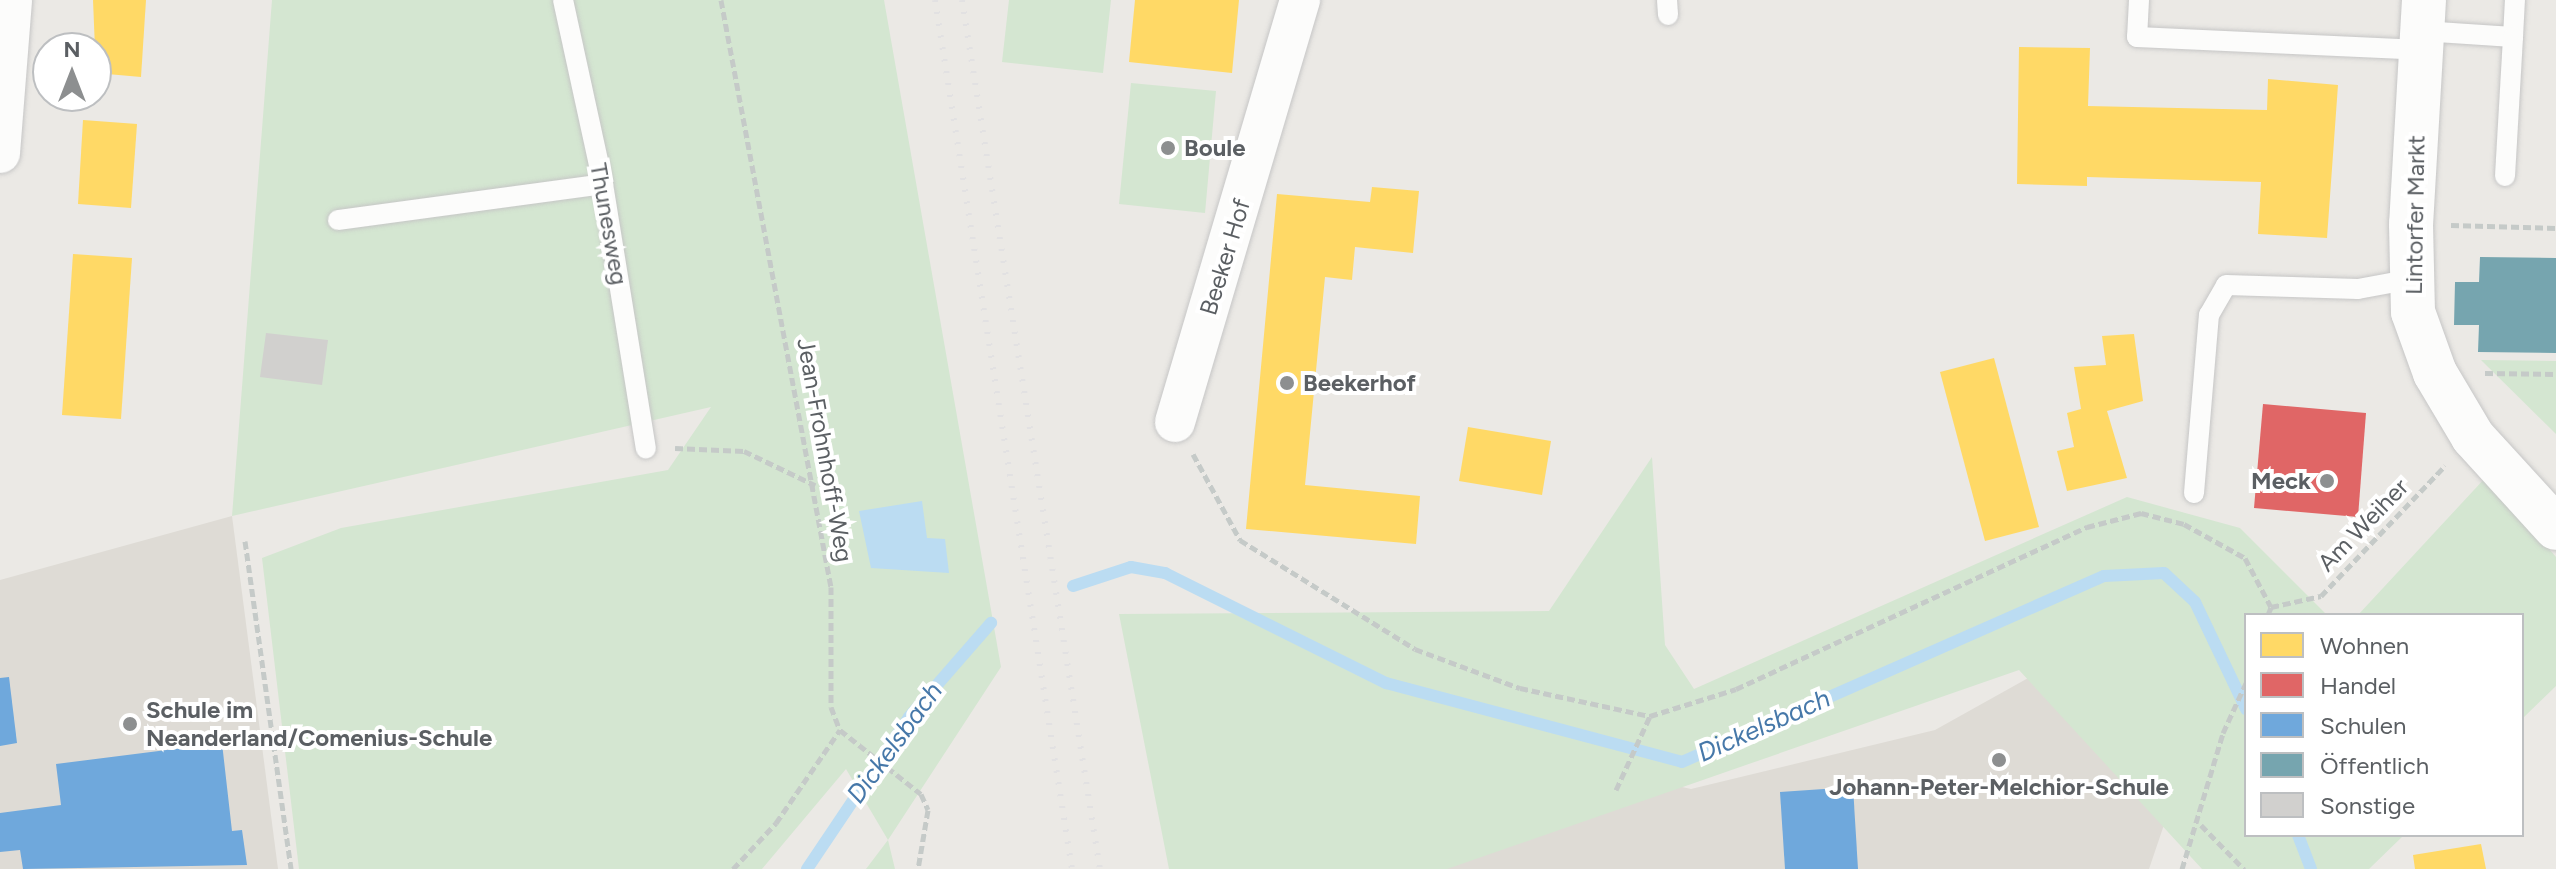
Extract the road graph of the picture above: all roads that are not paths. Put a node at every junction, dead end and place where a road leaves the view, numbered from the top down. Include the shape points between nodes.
1 (12, 0) edge
2 (563, 0) edge
3 (1300, 0) edge
4 (2139, 0) edge
5 (2515, 0) edge
6 (2423, 27) edge
7 (2513, 37) junction
8 (0, 153) edge
9 (2505, 176) dead end
10 (603, 184) junction
11 (338, 220) dead end
12 (2412, 279) junction
13 (1175, 422) road end
14 (646, 449) road end
15 (2194, 493) dead end
16 (2556, 528) edge

1 - 8 street
2 - 10 lane, Thunesweg
3 - 13 street, Beeker Hof
4 - 6 lane via 2137,37
5 - 7 lane
6 - 7 lane
6 - 12 main road, Lintorfer Markt
7 - 9 lane
10 - 11 lane
10 - 14 lane, Thunesweg
12 - 15 lane via 2358,289 2226,285 2209,315
12 - 16 main road, Lintorfer Markt via 2413,312 2435,373 2473,437

